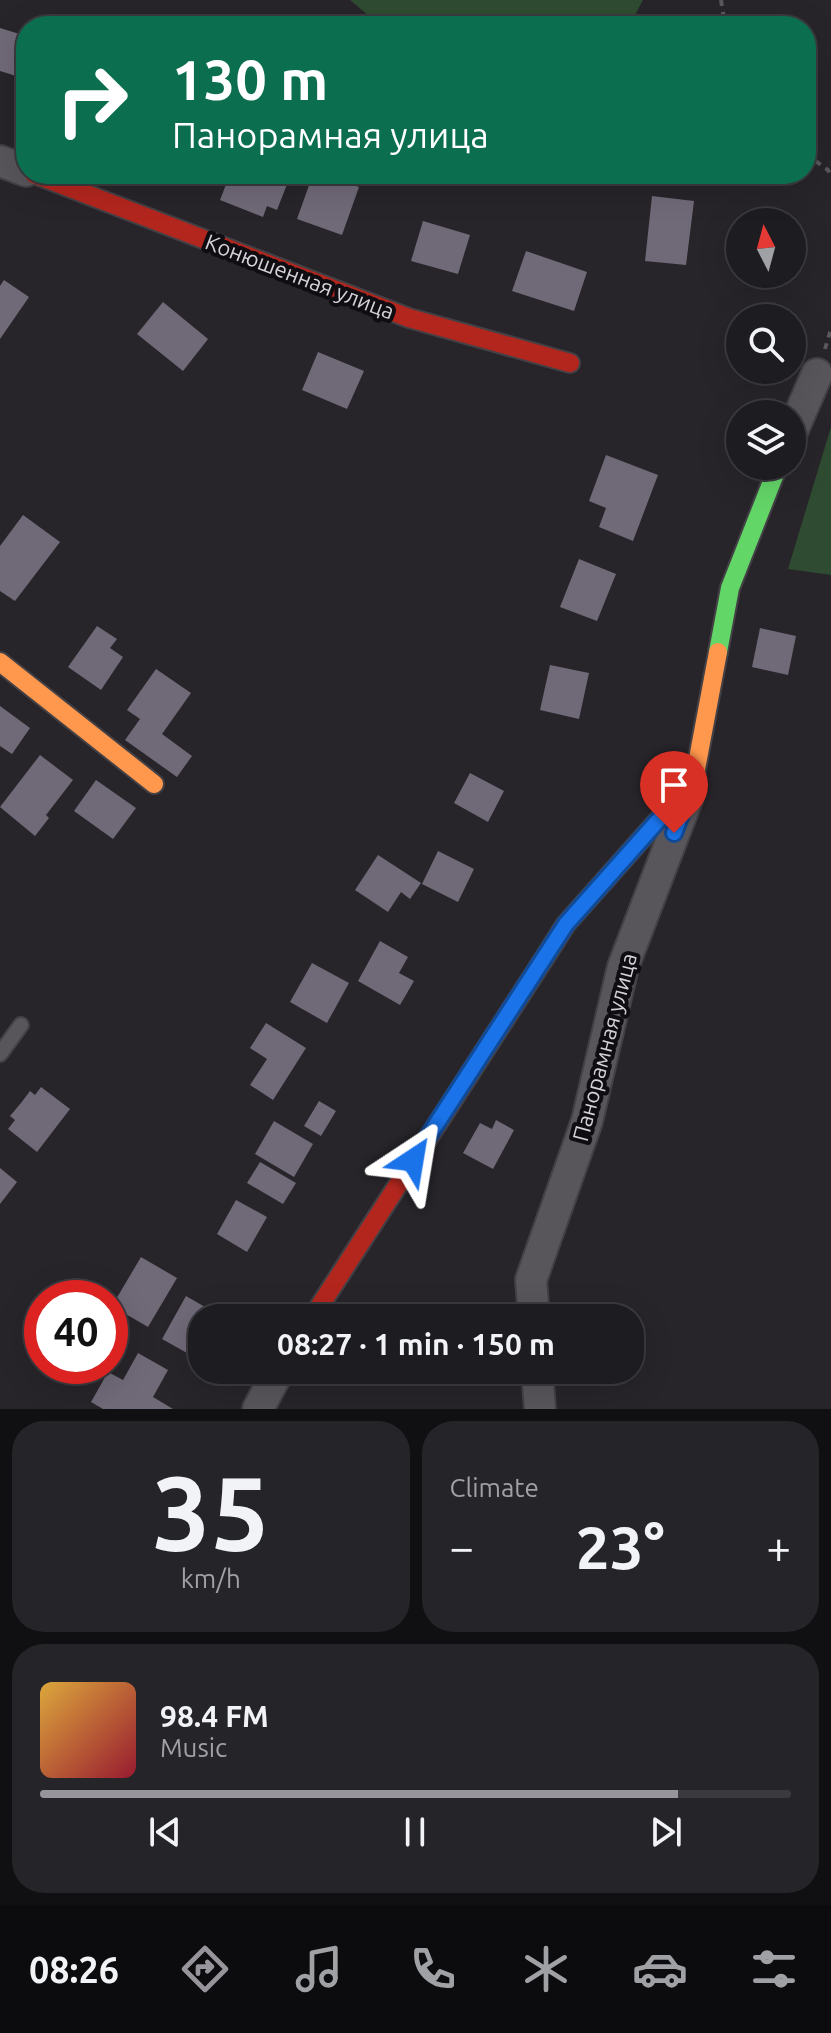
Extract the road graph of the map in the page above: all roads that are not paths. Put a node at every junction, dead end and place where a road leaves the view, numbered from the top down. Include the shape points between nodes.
1 (60, 184) edge
2 (570, 363) dead end
3 (817, 374) dead end
4 (806, 400) edge
5 (772, 480) edge
6 (0, 662) edge
7 (694, 780) junction
8 (154, 784) dead end
9 (21, 1025) dead end
10 (0, 1054) edge
11 (321, 1304) edge
12 (533, 1304) edge
13 (271, 1384) edge
14 (538, 1384) edge
15 (258, 1409) edge
16 (540, 1409) edge

1 - 2 street, Конюшенная улица via 409,318
3 - 4 street
5 - 7 street via 730,588
6 - 8 street
7 - 11 street via 566,924
7 - 12 street, Панорамная улица via 623,967 587,1121 531,1280
9 - 10 lane
13 - 15 street
14 - 16 street

